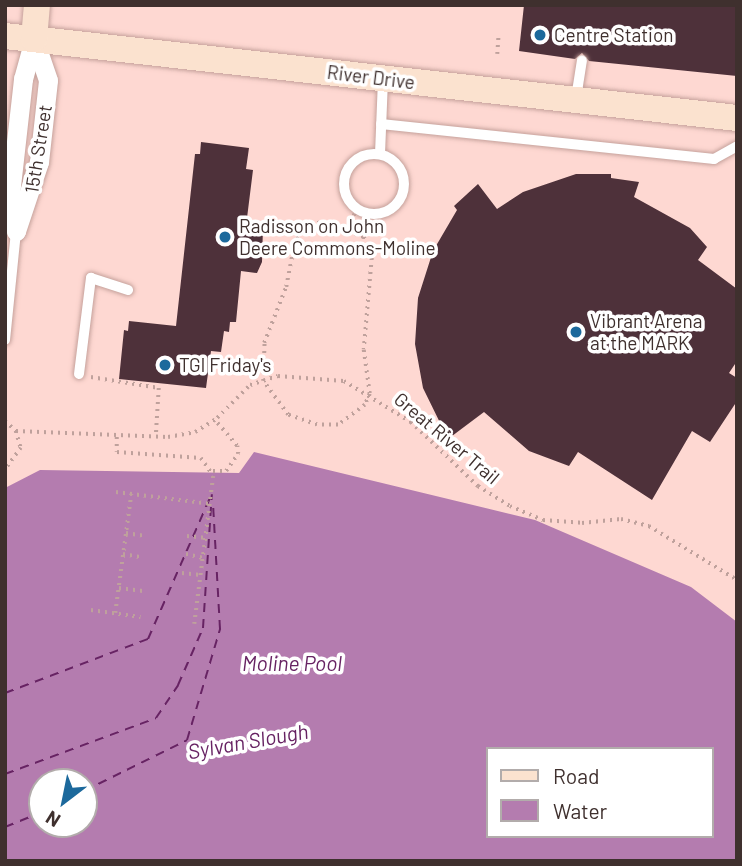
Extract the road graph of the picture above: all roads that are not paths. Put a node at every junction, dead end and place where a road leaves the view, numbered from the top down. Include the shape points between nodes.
1 (37, 5) edge
2 (5, 36) edge
3 (34, 39) junction
4 (582, 60) dead end
5 (383, 78) junction
6 (576, 101) junction
7 (737, 118) edge
8 (381, 124) junction
9 (737, 146) edge
10 (380, 154) junction
11 (16, 231) joint
12 (128, 290) dead end
13 (5, 340) edge
14 (79, 374) road end

1 - 3 main road, 15th Street
2 - 3 main road, River Drive
3 - 5 main road, River Drive
3 - 11 street, 15th Street via 23,79 10,195
4 - 6 lane
5 - 6 main road, River Drive
5 - 8 lane
6 - 7 main road, River Drive
8 - 9 lane via 714,159
8 - 10 lane
10 - 10 lane via 403,174 400,200 384,213 356,209 344,192 348,168 364,155
11 - 13 lane
12 - 14 lane via 91,278

